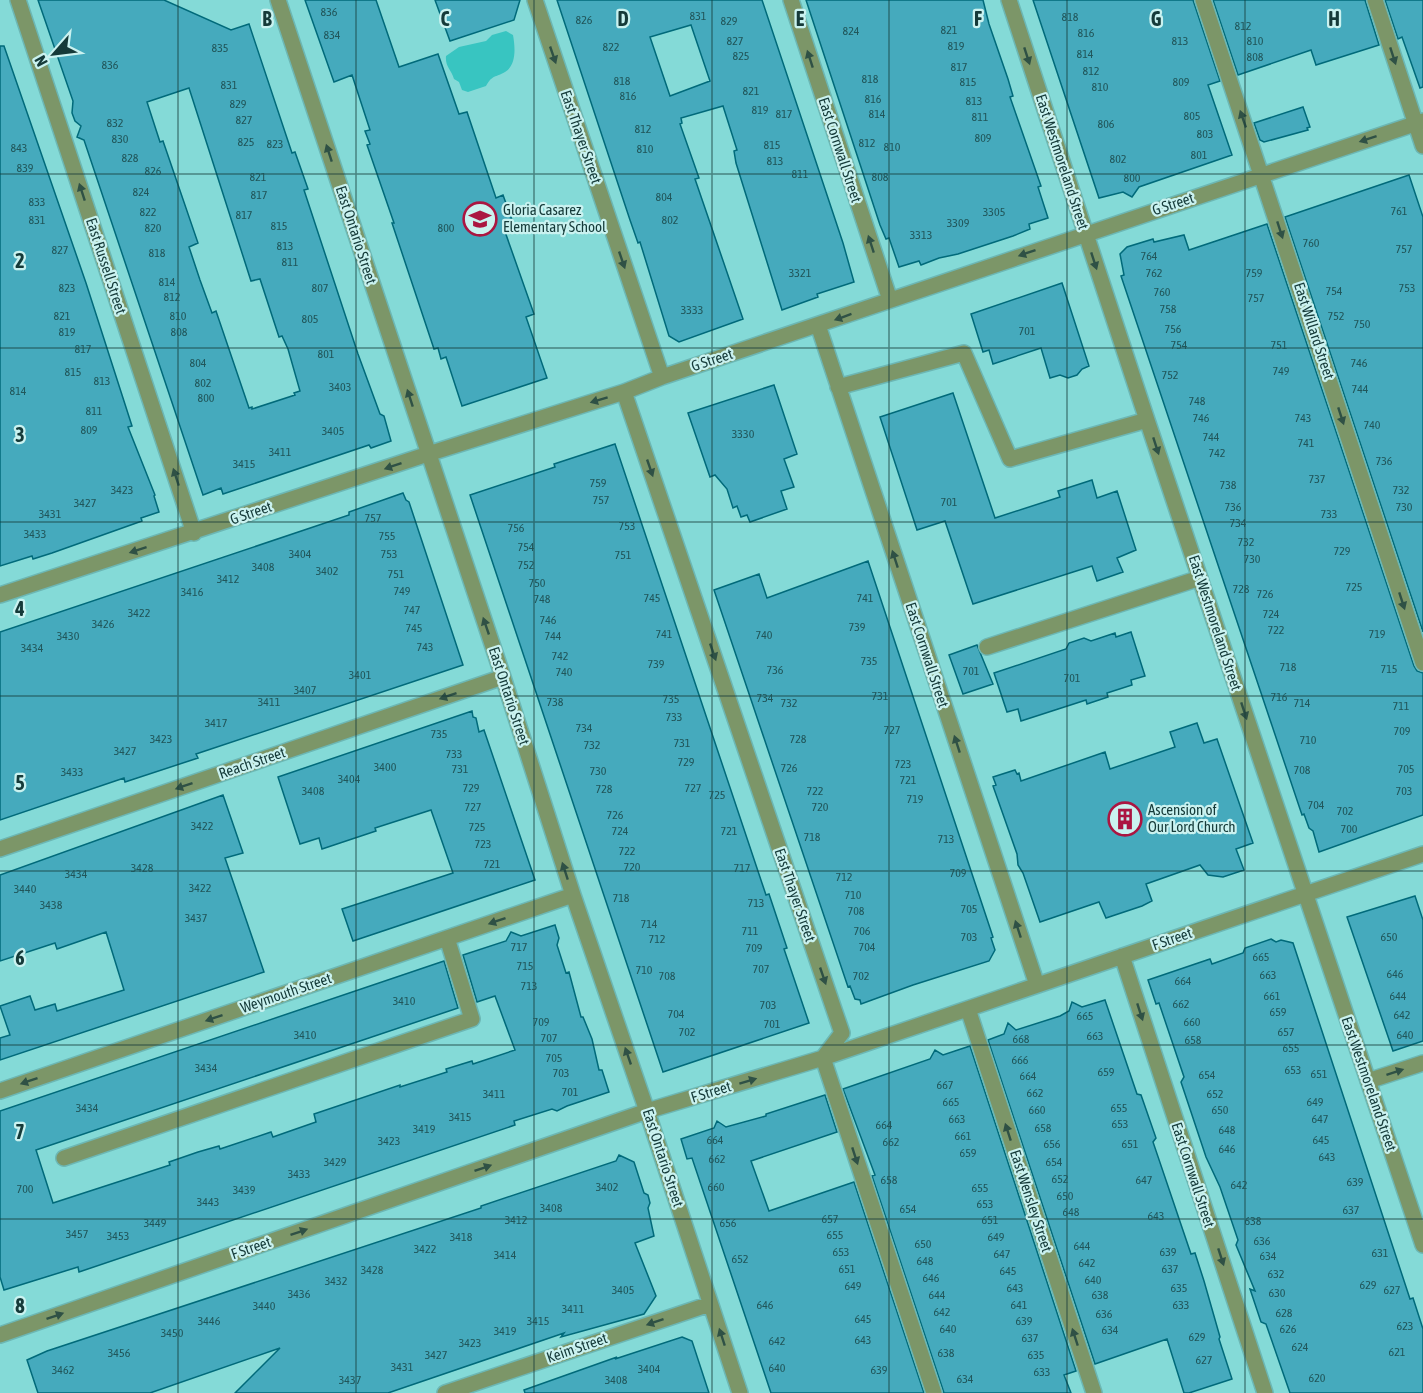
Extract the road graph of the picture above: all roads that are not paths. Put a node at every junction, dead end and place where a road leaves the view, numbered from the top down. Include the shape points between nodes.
1 (18, 0) edge
2 (278, 0) edge
3 (535, 0) edge
4 (790, 0) edge
5 (1009, 0) edge
6 (1203, 0) edge
7 (1375, 0) edge
8 (1419, 122) edge
9 (1423, 146) edge
10 (1262, 175) junction
11 (1085, 233) junction
12 (890, 300) junction
13 (818, 326) junction
14 (662, 377) junction
15 (838, 387) junction
16 (624, 392) junction
17 (1147, 420) junction
18 (428, 454) junction
19 (194, 532) junction
20 (1200, 578) junction
21 (1, 591) edge
22 (987, 647) dead end
23 (1423, 663) edge
24 (503, 677) junction
25 (0, 849) edge
26 (1423, 854) edge
27 (573, 895) junction
28 (1305, 895) junction
29 (447, 938) junction
30 (1122, 956) junction
31 (1037, 985) junction
32 (968, 1009) junction
33 (822, 1058) junction
34 (1423, 1063) edge
35 (1368, 1081) junction
36 (0, 1091) edge
37 (647, 1111) junction
38 (64, 1158) dead end
39 (1423, 1245) edge
40 (710, 1304) junction
41 (0, 1335) edge
42 (444, 1393) edge
43 (740, 1393) edge
44 (934, 1393) edge
45 (1094, 1393) edge
46 (1265, 1393) edge

19 -> 1 street, East Russell Street
18 -> 2 street, East Ontario Street
3 -> 14 street, East Thayer Street
12 -> 4 street, East Cornwall Street
5 -> 11 street, East Westmoreland Street
10 -> 6 street, East Willard Street
7 -> 8 street
8 - 9 street
8 -> 10 street, G Street
10 - 11 street, G Street
10 -> 23 street, East Willard Street
11 -> 12 street, G Street
11 -> 17 street, East Westmoreland Street
12 -> 13 street, G Street
13 - 14 street, G Street
13 - 15 street, East Cornwall Street
14 - 16 street, G Street
15 - 17 street via 964,354 1010,459
31 -> 15 street, East Cornwall Street
16 -> 18 street, G Street
16 -> 33 street, East Thayer Street via 843,1033
17 -> 20 street, East Westmoreland Street
18 -> 19 street, G Street
24 -> 18 street, East Ontario Street
19 -> 21 street, G Street
20 - 22 street
20 -> 28 street, East Westmoreland Street
24 -> 25 street, Reach Street
27 -> 24 street, East Ontario Street
26 - 28 street, F Street
27 -> 29 street, Weymouth Street
37 -> 27 street, East Ontario Street
28 - 30 street, F Street
28 - 35 street, East Westmoreland Street
29 -> 36 street, Weymouth Street
29 - 38 street via 472,1018
30 - 31 street, F Street
30 -> 46 street, East Cornwall Street
31 - 32 street, F Street
32 - 33 street, F Street
45 -> 32 street, East Wensley Street
37 -> 33 street, F Street
33 -> 44 street
35 -> 34 street
35 - 39 street, East Westmoreland Street
37 - 40 street, East Ontario Street
41 -> 37 street, F Street
40 -> 42 street, Keim Street
43 -> 40 street, East Ontario Street

